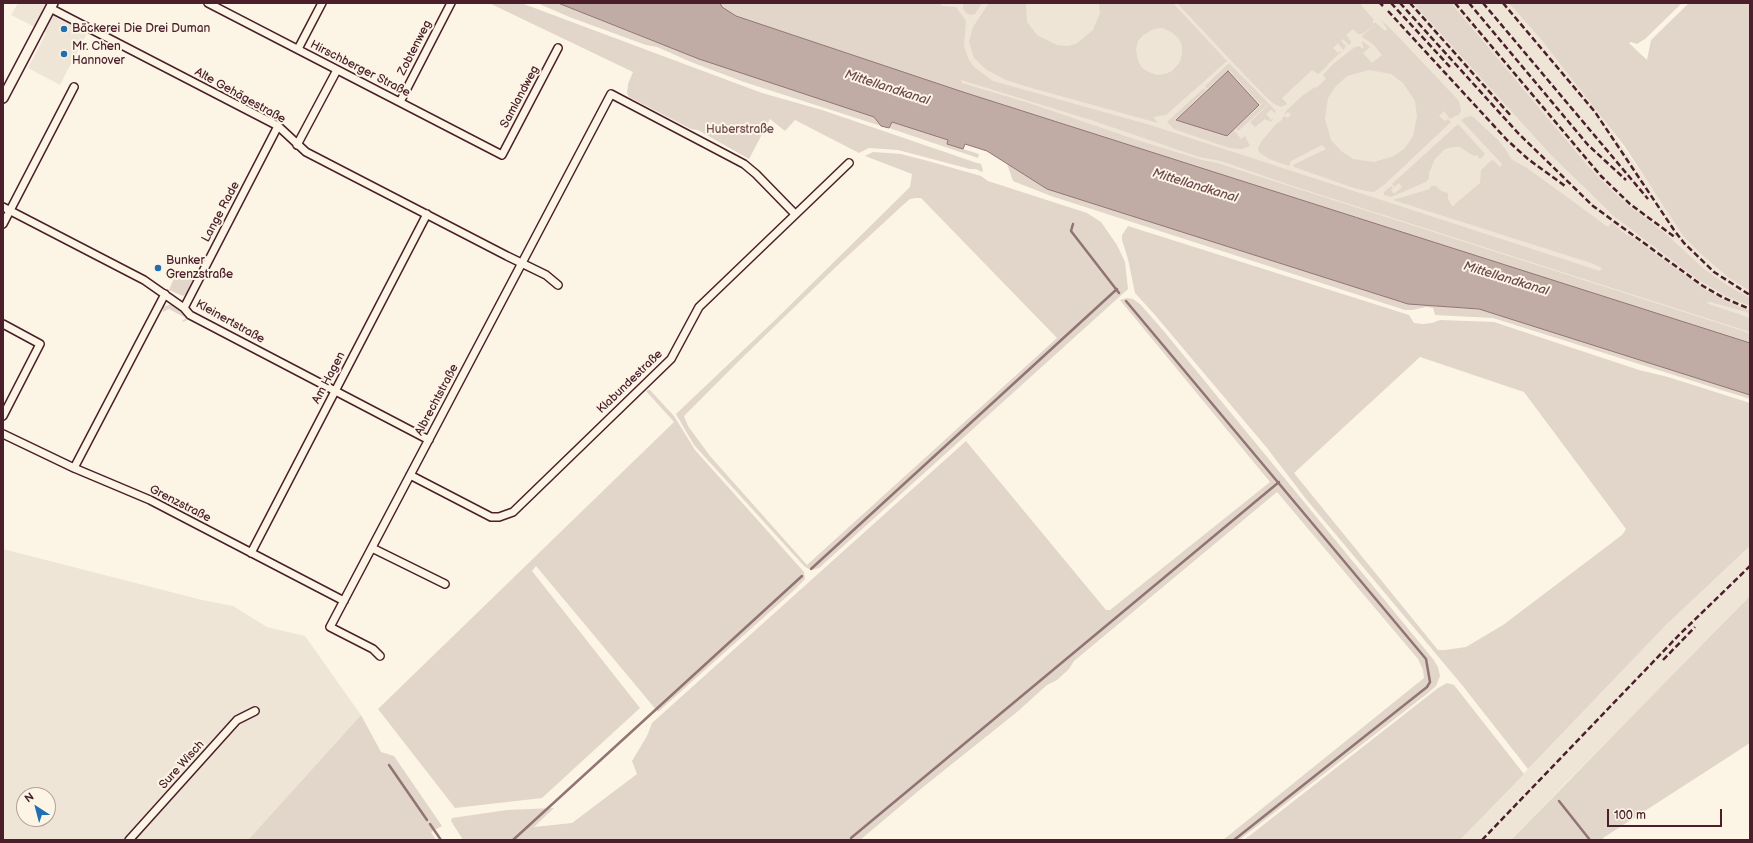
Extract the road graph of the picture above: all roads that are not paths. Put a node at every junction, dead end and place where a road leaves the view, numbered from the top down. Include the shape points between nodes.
1 (208, 3) edge
2 (322, 3) edge
3 (450, 3) edge
4 (51, 5) edge
5 (558, 48) dead end
6 (298, 49) junction
7 (337, 70) junction
8 (74, 87) dead end
9 (3, 98) edge
10 (400, 102) junction
11 (278, 126) junction
12 (297, 145) junction
13 (502, 155) joint
14 (849, 163) dead end
15 (6, 209) edge
16 (427, 214) junction
17 (795, 214) junction
18 (3, 224) edge
19 (522, 263) junction
20 (558, 285) dead end
21 (165, 294) junction
22 (184, 308) junction
23 (3, 324) edge
24 (335, 391) junction
25 (3, 416) edge
26 (3, 434) edge
27 (429, 440) junction
28 (74, 468) junction
29 (410, 475) junction
30 (372, 548) junction
31 (251, 553) junction
32 (445, 584) dead end
33 (344, 601) junction
34 (380, 656) dead end
35 (255, 711) dead end
36 (129, 840) edge

1 - 6 street, Hirschberger Straße
2 - 6 street
3 - 10 street, Zobtenweg
4 - 9 main road
4 - 11 street, Alte Gehägestraße
5 - 13 street, Samlandweg
6 - 7 street, Hirschberger Straße
7 - 10 street, Hirschberger Straße
7 - 12 street
8 - 15 street
10 - 13 street, Hirschberger Straße
11 - 12 street, Alte Gehägestraße
11 - 22 street, Lange Rade
12 - 16 street, Alte Gehägestraße
14 - 17 street, Klabundestraße
15 - 18 street
15 - 21 street, Kleinertstraße via 137,276
16 - 19 street, Alte Gehägestraße
16 - 24 street, Am Hagen
17 - 19 street, Albrechtstraße via 744,164 611,94
17 - 29 street, Klabundestraße via 699,307 671,359 513,512 491,517
19 - 20 street via 546,275
19 - 27 street, Albrechtstraße
21 - 22 street, Kleinertstraße
21 - 28 street
22 - 24 street, Kleinertstraße via 190,315
23 - 25 street via 40,344
24 - 27 street, Kleinertstraße
24 - 31 street, Am Hagen
26 - 28 street, Grenzstraße
27 - 29 street, Albrechtstraße
28 - 31 street, Grenzstraße via 139,495
29 - 30 street, Albrechtstraße
30 - 32 street
30 - 33 street, Albrechtstraße
31 - 33 street, Grenzstraße
33 - 34 street, Albrechtstraße via 330,627 373,649
35 - 36 street, Sure Wisch via 237,720

